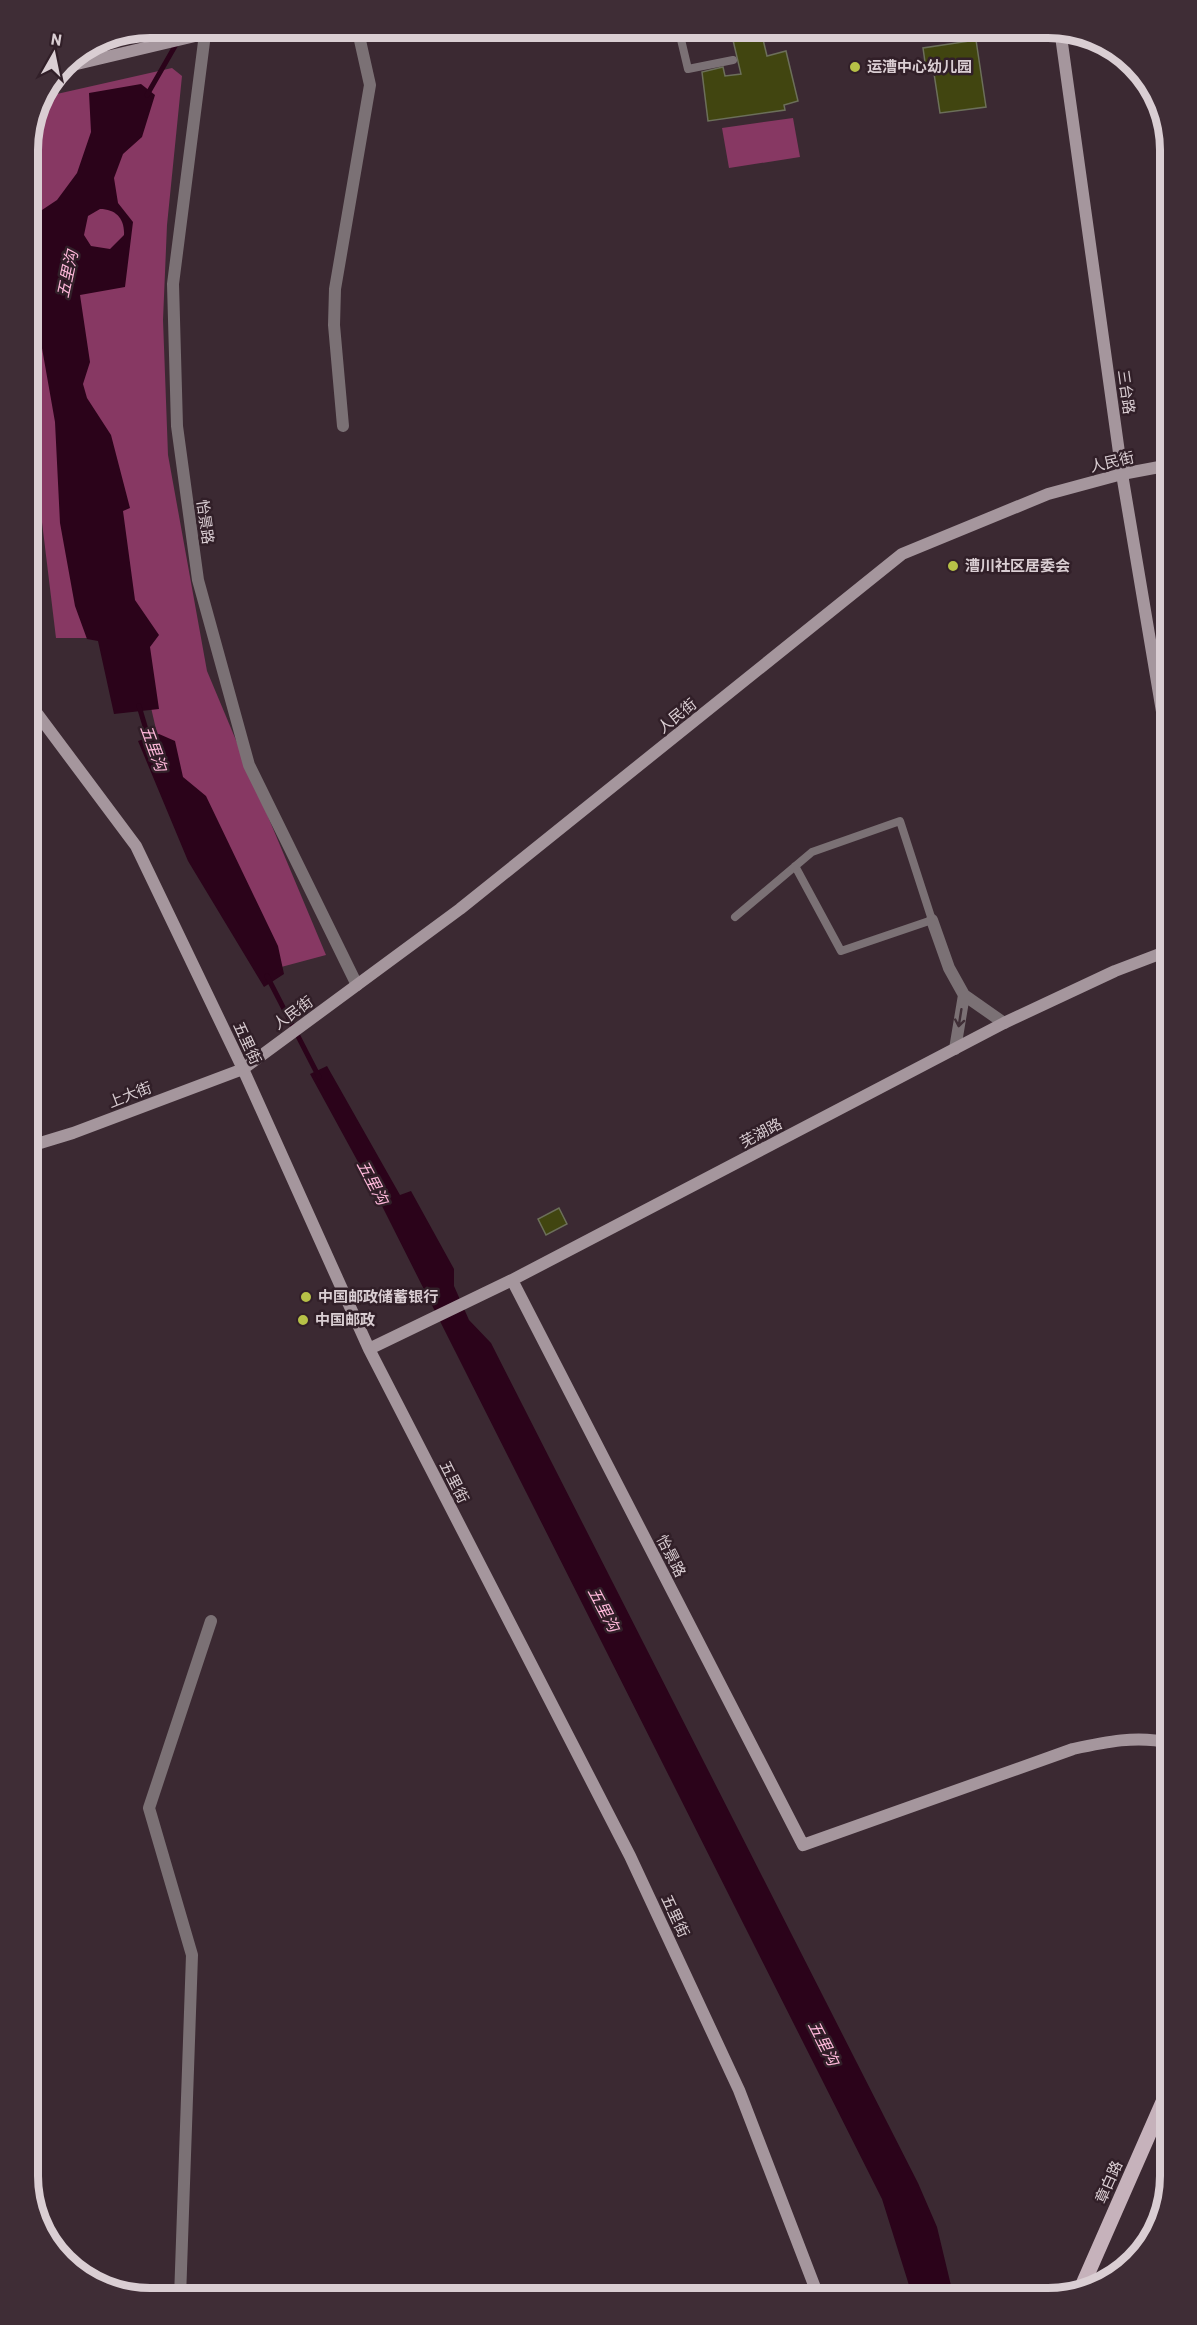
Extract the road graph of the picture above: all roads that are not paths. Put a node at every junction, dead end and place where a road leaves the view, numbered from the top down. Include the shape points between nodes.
1 (188, 38) edge
2 (204, 38) edge
3 (359, 38) edge
4 (681, 38) edge
5 (1061, 39) edge
6 (733, 60) dead end
7 (84, 62) edge
8 (343, 426) dead end
9 (1160, 467) edge
10 (1122, 474) junction
11 (1160, 683) edge
12 (38, 715) edge
13 (795, 866) junction
14 (735, 917) dead end
15 (932, 920) junction
16 (1160, 954) edge
17 (357, 985) junction
18 (964, 995) junction
19 (1004, 1023) junction
20 (955, 1049) junction
21 (243, 1069) junction
22 (38, 1144) edge
23 (512, 1280) junction
24 (369, 1349) junction
25 (211, 1621) dead end
26 (1160, 1742) edge
27 (1160, 2109) edge
28 (1084, 2281) edge
29 (180, 2287) edge
30 (815, 2288) edge

1 - 7 street
2 - 17 street, 怡景路 via 173,284 177,426 198,580 249,765
3 - 8 street via 370,85 335,289 334,325
4 - 6 lane via 688,69
5 - 10 street, 三台路
9 - 10 street, 人民街
10 - 11 street, 三台路
10 - 17 street, 人民街 via 1048,494 902,554 460,909
12 - 21 street, 五里街 via 136,846
13 - 14 lane
13 - 15 lane via 841,951
13 - 15 lane via 812,852 900,821
15 - 18 street via 949,968
16 - 19 street, 芜湖路
17 - 21 street, 人民街
18 - 19 street
18 -> 20 street
19 - 20 street, 芜湖路
20 - 23 street, 芜湖路
21 - 22 street, 上大街
21 - 24 street, 五里街
23 - 24 street, 芜湖路
23 - 26 street, 怡景路 via 803,1845 1073,1749 1114,1740
24 - 30 street, 五里街 via 630,1856 739,2090
25 - 29 street via 149,1808 192,1955
27 - 28 main road, 章白路

